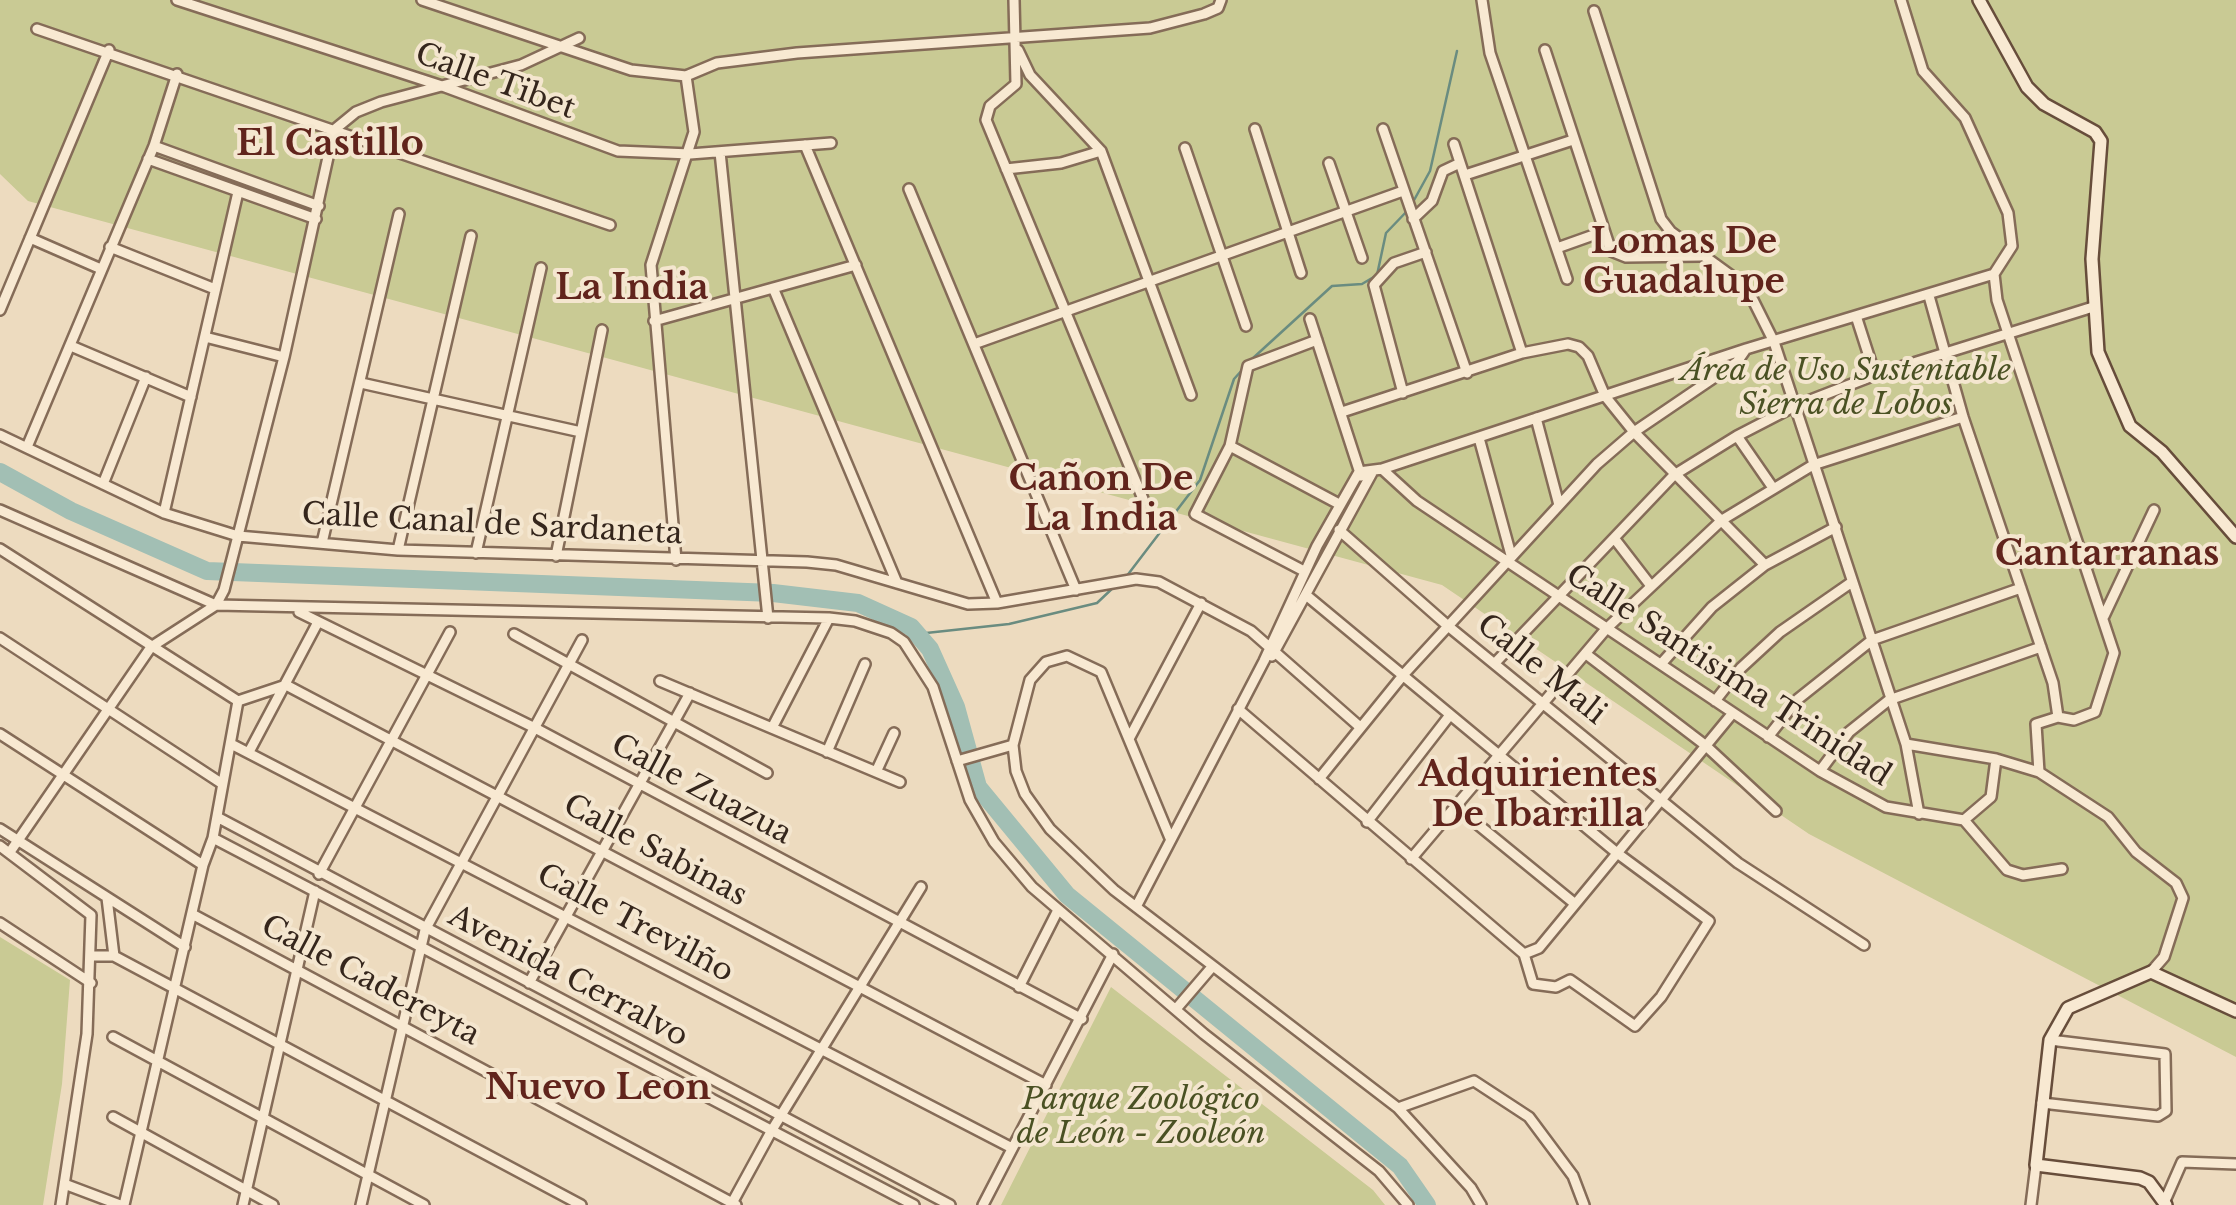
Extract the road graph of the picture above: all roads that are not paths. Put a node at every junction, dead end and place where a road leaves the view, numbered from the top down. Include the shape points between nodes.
1 (177, 0) edge
2 (422, 0) edge
3 (1014, 0) edge
4 (1221, 0) edge
5 (1482, 0) edge
6 (1901, 0) edge
7 (1979, 0) edge
8 (1594, 11) dead end
9 (37, 29) dead end
10 (579, 38) dead end
11 (1018, 42) junction
12 (562, 46) junction
13 (108, 50) junction
14 (1545, 50) dead end
15 (177, 74) junction
16 (686, 76) junction
17 (444, 87) junction
18 (1255, 129) dead end
19 (1383, 129) dead end
20 (334, 130) junction
21 (1573, 140) junction
22 (831, 143) dead end
23 (1454, 144) dead end
24 (804, 145) junction
25 (154, 146) junction
26 (1185, 148) dead end
27 (1101, 151) junction
28 (720, 152) junction
29 (690, 154) junction
30 (1524, 156) junction
31 (148, 159) junction
32 (1329, 163) dead end
33 (1460, 163) junction
34 (1006, 169) junction
35 (1464, 175) junction
36 (909, 189) dead end
37 (1404, 191) junction
38 (238, 192) junction
39 (319, 206) junction
40 (1346, 211) junction
41 (399, 214) dead end
42 (1413, 218) junction
43 (316, 219) junction
44 (610, 225) dead end
45 (1290, 231) junction
46 (1602, 232) junction
47 (471, 236) dead end
48 (30, 238) junction
49 (110, 247) junction
50 (1557, 248) junction
51 (1426, 252) junction
52 (1702, 256) junction
53 (1222, 257) junction
54 (1362, 258) dead end
55 (856, 265) junction
56 (541, 268) dead end
57 (101, 269) junction
58 (1301, 273) dead end
59 (1994, 274) junction
60 (1567, 278) dead end
61 (1149, 284) junction
62 (216, 288) junction
63 (774, 290) junction
64 (1928, 296) junction
65 (736, 302) junction
66 (2093, 307) junction
67 (0, 310) edge
68 (1064, 311) junction
69 (1310, 319) dead end
70 (1857, 319) junction
71 (654, 321) junction
72 (1246, 326) dead end
73 (602, 330) dead end
74 (2006, 332) junction
75 (205, 338) junction
76 (1318, 340) junction
77 (1774, 342) junction
78 (974, 344) junction
79 (71, 346) junction
80 (1746, 349) junction
81 (1522, 353) junction
82 (1945, 353) junction
83 (284, 358) junction
84 (1467, 372) junction
85 (1679, 372) junction
86 (1875, 375) junction
87 (146, 378) junction
88 (361, 382) junction
89 (1693, 390) junction
90 (1403, 393) junction
91 (1191, 395) dead end
92 (1605, 396) junction
93 (192, 397) junction
94 (433, 398) junction
95 (1794, 406) junction
96 (1342, 412) junction
97 (508, 414) junction
98 (1963, 417) junction
99 (1536, 418) junction
100 (581, 432) junction
101 (1634, 432) junction
102 (0, 434) edge
103 (1737, 436) junction
104 (1479, 438) junction
105 (1230, 446) junction
106 (27, 447) junction
107 (1813, 465) junction
108 (1378, 470) junction
109 (1358, 472) junction
110 (1674, 475) junction
111 (1364, 483) junction
112 (103, 484) junction
113 (1773, 488) junction
114 (1143, 499) dead end
115 (1338, 504) junction
116 (1559, 506) junction
117 (0, 510) edge
118 (2154, 510) dead end
119 (164, 513) junction
120 (1722, 520) junction
121 (1836, 526) junction
122 (1339, 530) junction
123 (238, 536) junction
124 (2236, 537) edge
125 (1614, 538) junction
126 (322, 542) junction
127 (0, 549) edge
128 (398, 550) junction
129 (476, 553) junction
130 (556, 556) junction
131 (1508, 558) junction
132 (676, 560) junction
133 (764, 562) junction
134 (1765, 565) junction
135 (1304, 572) junction
136 (1852, 582) junction
137 (897, 584) junction
138 (1651, 586) junction
139 (2021, 588) junction
140 (1076, 590) junction
141 (1306, 595) junction
142 (1559, 599) junction
143 (997, 603) junction
144 (1200, 603) junction
145 (216, 605) junction
146 (295, 610) junction
147 (768, 612) junction
148 (2104, 616) junction
149 (829, 618) junction
150 (318, 622) junction
151 (1448, 626) junction
152 (1606, 630) junction
153 (450, 632) dead end
154 (514, 634) dead end
155 (0, 638) edge
156 (582, 640) dead end
157 (1872, 640) junction
158 (1269, 644) junction
159 (151, 647) junction
160 (2041, 647) junction
161 (1276, 654) junction
162 (1586, 654) junction
163 (1264, 661) junction
164 (1495, 663) junction
165 (569, 664) junction
166 (865, 664) dead end
167 (1661, 664) junction
168 (1405, 673) junction
169 (427, 674) junction
170 (660, 680) dead end
171 (286, 685) junction
172 (690, 694) junction
173 (1890, 700) junction
174 (238, 701) junction
175 (1715, 701) junction
176 (1543, 702) junction
177 (1238, 708) junction
178 (106, 709) junction
179 (1450, 714) junction
180 (1732, 714) junction
181 (2058, 717) junction
182 (674, 723) junction
183 (1360, 727) junction
184 (534, 728) junction
185 (772, 728) junction
186 (894, 732) dead end
187 (0, 734) edge
188 (1130, 736) junction
189 (1768, 737) junction
190 (392, 740) junction
191 (1906, 744) junction
192 (233, 745) junction
193 (1013, 745) junction
194 (1706, 745) junction
195 (249, 752) junction
196 (827, 752) junction
197 (1499, 753) junction
198 (961, 759) junction
199 (1996, 759) junction
200 (1820, 771) junction
201 (876, 772) junction
202 (2039, 772) junction
203 (767, 773) dead end
204 (63, 775) junction
205 (1319, 780) junction
206 (900, 782) dead end
207 (222, 783) junction
208 (641, 787) junction
209 (498, 796) junction
210 (1660, 801) junction
211 (355, 805) junction
212 (1454, 805) junction
213 (1776, 812) dead end
214 (1919, 814) junction
215 (218, 816) junction
216 (1964, 820) junction
217 (1367, 822) junction
218 (0, 828) edge
219 (214, 838) junction
220 (1170, 838) junction
221 (18, 840) junction
222 (0, 846) edge
223 (10, 852) junction
224 (604, 852) junction
225 (1617, 852) junction
226 (1411, 858) junction
227 (463, 861) junction
228 (203, 865) junction
229 (2062, 869) dead end
230 (319, 874) junction
231 (921, 887) dead end
232 (315, 891) junction
233 (106, 898) junction
234 (1574, 903) junction
235 (1136, 907) junction
236 (1058, 910) junction
237 (192, 914) junction
238 (569, 917) junction
239 (0, 924) edge
240 (900, 925) junction
241 (425, 930) junction
242 (1864, 945) dead end
243 (422, 946) junction
244 (185, 947) junction
245 (1113, 954) junction
246 (1524, 954) junction
247 (93, 956) junction
248 (114, 956) junction
249 (296, 971) junction
250 (1208, 971) junction
251 (2150, 972) junction
252 (90, 983) junction
253 (529, 983) junction
254 (1019, 987) junction
255 (177, 988) junction
256 (860, 988) junction
257 (1179, 1005) junction
258 (2236, 1011) edge
259 (1082, 1020) junction
260 (402, 1027) junction
261 (113, 1038) dead end
262 (2050, 1040) junction
263 (279, 1044) junction
264 (822, 1052) junction
265 (158, 1060) junction
266 (1046, 1085) junction
267 (384, 1100) junction
268 (2042, 1103) junction
269 (1398, 1108) junction
270 (113, 1116) dead end
271 (262, 1118) junction
272 (781, 1118) junction
273 (772, 1130) junction
274 (140, 1131) junction
275 (1012, 1148) junction
276 (2036, 1164) junction
277 (2236, 1164) edge
278 (368, 1174) junction
279 (67, 1185) junction
280 (246, 1191) junction
281 (733, 1204) edge
282 (2165, 1204) edge
283 (62, 1205) edge
284 (122, 1205) edge
285 (243, 1205) edge
286 (273, 1205) edge
287 (362, 1205) edge
288 (424, 1205) edge
289 (581, 1205) edge
290 (914, 1205) edge
291 (950, 1205) edge
292 (983, 1205) edge
293 (1408, 1205) edge
294 (1481, 1205) edge
295 (1584, 1205) edge
296 (2031, 1205) edge

1 - 17 street, Calle Tibet
2 - 12 street
3 - 11 street
4 - 11 street via 1204,14 1150,28
5 - 30 street via 1490,53
6 - 59 street via 1923,72 1965,118 2008,214 2012,246
7 - 66 street via 2026,86 2101,140
8 - 52 street via 1662,219
9 - 13 street
10 - 12 street
11 - 16 street via 781,55 698,67
11 - 27 street via 1030,75
11 - 34 street via 1012,91 986,112
12 - 16 street via 631,70
12 - 17 street
13 - 15 street
13 - 48 street
14 - 21 street
15 - 20 street
15 - 25 street
16 - 29 street via 694,132
17 - 20 street via 356,112
17 - 29 street, Calle Tibet via 618,151
18 - 45 street
19 - 37 street
20 - 39 street
20 - 44 street
21 - 30 street
21 - 46 street
22 - 24 street, Calle Tibet
23 - 33 street
24 - 28 street, Calle Tibet
24 - 55 street
25 - 31 street
25 - 39 street
26 - 53 street
27 - 34 street
27 - 61 street
28 - 29 street, Calle Tibet
28 - 65 street
29 - 71 street via 651,265
30 - 35 street
30 - 50 street
31 - 38 street
31 - 49 street
32 - 40 street
33 - 35 street
33 - 42 street via 1442,171 1432,201
34 - 68 street
35 - 81 street
36 - 78 street
37 - 40 street
37 - 42 street
38 - 43 street
38 - 62 street
39 - 43 street
40 - 45 street
40 - 54 street
41 - 88 street
42 - 51 street
43 - 83 street
45 - 53 street
45 - 58 street
46 - 50 street
46 - 52 street via 1618,255
47 - 94 street
48 - 57 street
48 - 67 street
49 - 57 street
49 - 62 street
50 - 60 street
51 - 84 street
51 - 90 street via 1380,273 1374,293
52 - 77 street via 1745,290
53 - 61 street
53 - 72 street
55 - 63 street
55 - 143 street
56 - 97 street
57 - 79 street
59 - 64 street
59 - 74 street
61 - 68 street
61 - 91 street
62 - 75 street
63 - 65 street
63 - 137 street
64 - 70 street
64 - 82 street
65 - 71 street
65 - 133 street
66 - 74 street
66 - 124 street via 2098,352 2130,426 2162,452
68 - 78 street
68 - 114 street
69 - 76 street
70 - 77 street
70 - 86 street
71 - 132 street
73 - 100 street
74 - 82 street
74 - 148 street
75 - 83 street
75 - 93 street
76 - 96 street
76 - 105 street via 1248,366
77 - 80 street
77 - 95 street
78 - 140 street
79 - 87 street
79 - 106 street
80 - 85 street
80 - 89 street
81 - 84 street
81 - 92 street via 1580,347
82 - 86 street
82 - 98 street
83 - 123 street
84 - 90 street
85 - 89 street
85 - 92 street
86 - 95 street
87 - 93 street
87 - 112 street
88 - 94 street
88 - 126 street
89 - 101 street
90 - 96 street
92 - 99 street
92 - 101 street
93 - 119 street
94 - 97 street
94 - 128 street
95 - 103 street
95 - 107 street
96 - 109 street
97 - 100 street
97 - 129 street
98 - 107 street
98 - 139 street
99 - 104 street
99 - 116 street
100 - 130 street
101 - 110 street
101 - 116 street
102 - 106 street, Calle Canal de Sardaneta
103 - 110 street
103 - 113 street
104 - 108 street
104 - 131 street
105 - 115 street
105 - 135 street via 1197,518
106 - 112 street, Calle Canal de Sardaneta
107 - 113 street
107 - 121 street
108 - 109 street
108 - 111 street
108 - 131 street, Calle Santisima Trinidad
109 - 111 street
109 - 115 street
110 - 120 street
110 - 125 street
111 - 122 street
112 - 119 street, Calle Canal de Sardaneta
113 - 120 street
115 - 135 street
116 - 131 street
117 - 145 street
118 - 148 street
119 - 123 street, Calle Canal de Sardaneta
120 - 134 street
120 - 138 street
121 - 134 street
121 - 136 street
122 - 141 street
122 - 151 street, Calle Mali
123 - 126 street, Calle Canal de Sardaneta
123 - 145 street
125 - 138 street
125 - 142 street
126 - 128 street, Calle Canal de Sardaneta
127 - 159 street
128 - 129 street, Calle Canal de Sardaneta
129 - 130 street, Calle Canal de Sardaneta
130 - 132 street, Calle Canal de Sardaneta
131 - 142 street, Calle Santisima Trinidad
131 - 151 street
132 - 133 street, Calle Canal de Sardaneta
133 - 137 street, Calle Canal de Sardaneta via 836,565
133 - 147 street
134 - 167 street via 1712,607
135 - 158 street
136 - 157 street
136 - 175 street via 1780,632
137 - 143 street, Calle Canal de Sardaneta via 968,604
138 - 152 street
139 - 157 street
139 - 160 street
140 - 143 street, Calle Canal de Sardaneta
140 - 144 street, Calle Canal de Sardaneta via 1136,579 1159,582
141 - 161 street
141 - 168 street
142 - 152 street, Calle Santisima Trinidad
142 - 164 street
144 - 158 street
144 - 188 street
145 - 146 street
145 - 159 street
146 - 147 street
146 - 150 street, Calle Zuazua
147 - 149 street
148 - 181 street via 2114,653 2095,712 2074,720
149 - 185 street
149 - 198 street via 876,626 904,642 933,687
150 - 169 street, Calle Zuazua
150 - 171 street
151 - 164 street, Calle Mali
151 - 168 street
152 - 162 street
152 - 167 street, Calle Santisima Trinidad
153 - 169 street
154 - 165 street
155 - 178 street
156 - 165 street
157 - 173 street
157 - 189 street via 1798,700
158 - 161 street
158 - 163 street
159 - 174 street
159 - 178 street
160 - 173 street
160 - 181 street
161 - 163 street
161 - 183 street
162 - 176 street
162 - 194 street
163 - 177 street
164 - 176 street, Calle Mali
165 - 182 street
165 - 184 street
166 - 196 street
167 - 175 street, Calle Santisima Trinidad
168 - 179 street
168 - 183 street
169 - 184 street, Calle Zuazua
169 - 190 street
170 - 172 street
171 - 174 street
171 - 190 street, Calle Sabinas
171 - 195 street
172 - 182 street
172 - 185 street
173 - 191 street
173 - 200 street via 1849,732
174 - 192 street
175 - 180 street, Calle Santisima Trinidad
176 - 197 street
176 - 210 street, Calle Mali
177 - 205 street
177 - 220 street
178 - 204 street
178 - 207 street
179 - 197 street
179 - 217 street
180 - 189 street, Calle Santisima Trinidad
180 - 194 street
181 - 202 street via 2036,724
182 - 203 street
182 - 208 street
183 - 205 street
184 - 208 street, Calle Zuazua
184 - 209 street
185 - 196 street
186 - 201 street
187 - 204 street
188 - 193 street via 1101,672 1067,656 1046,662 1030,680
188 - 220 street
189 - 200 street, Calle Santisima Trinidad
190 - 209 street, Calle Sabinas
190 - 211 street
191 - 199 street
191 - 214 street
192 - 195 street, Calle Trevilño
192 - 207 street
193 - 198 street
193 - 235 street via 1025,794 1050,829
194 - 210 street
194 - 213 street
195 - 211 street, Calle Trevilño
196 - 201 street
197 - 212 street
197 - 225 street
198 - 236 street via 970,800 994,842
199 - 202 street
199 - 216 street via 1992,797
200 - 214 street, Calle Santisima Trinidad via 1875,803
201 - 206 street
202 - 251 street via 2090,802 2176,883 2183,898 2178,923
204 - 221 street
204 - 228 street
205 - 217 street
207 - 215 street
208 - 224 street
208 - 240 street, Calle Zuazua
209 - 224 street, Calle Sabinas
209 - 227 street
210 - 225 street
210 - 242 street, Calle Mali via 1738,863
211 - 227 street, Calle Trevilño
211 - 230 street
212 - 226 street
212 - 234 street
214 - 216 street, Calle Santisima Trinidad
215 - 219 street
215 - 230 street, Avenida Cerralvo
216 - 229 street via 2007,870 2024,875
217 - 226 street
218 - 221 street
219 - 228 street
219 - 232 street, Avenida Cerralvo
220 - 235 street
221 - 223 street
221 - 233 street
222 - 223 street
223 - 247 street via 85,907
224 - 238 street
224 - 256 street, Calle Sabinas
225 - 234 street
225 - 246 street via 1708,921 1639,1026 1570,980 1556,987 1533,984
226 - 246 street
227 - 238 street, Calle Trevilño
227 - 241 street
228 - 237 street
230 - 241 street, Avenida Cerralvo
231 - 240 street
232 - 243 street, Avenida Cerralvo
232 - 249 street
233 - 244 street
233 - 248 street
234 - 246 street via 1539,948
235 - 250 street
236 - 245 street
236 - 254 street
237 - 244 street
237 - 249 street, Calle Cadereyta
238 - 253 street
238 - 264 street, Calle Trevilño
239 - 252 street
240 - 254 street, Calle Zuazua
240 - 256 street
241 - 243 street
241 - 253 street, Avenida Cerralvo
243 - 260 street
243 - 273 street, Avenida Cerralvo
244 - 255 street
245 - 257 street
245 - 259 street
247 - 248 street
247 - 252 street
248 - 255 street
249 - 260 street, Calle Cadereyta
249 - 263 street
250 - 257 street
250 - 269 street
251 - 258 street
251 - 262 street via 2068,1008
252 - 279 street
253 - 272 street, Avenida Cerralvo
254 - 259 street, Calle Zuazua
255 - 263 street
255 - 265 street
256 - 264 street
256 - 266 street, Calle Sabinas
257 - 293 street via 1378,1171
259 - 266 street
260 - 267 street
260 - 281 street, Calle Cadereyta
261 - 265 street
262 - 268 street
262 - 268 street via 2165,1054 2166,1111 2158,1116
263 - 267 street
263 - 271 street
264 - 272 street
264 - 275 street, Calle Trevilño
265 - 271 street
265 - 274 street
266 - 275 street
267 - 278 street
267 - 289 street
268 - 276 street
269 - 294 street
269 - 295 street via 1474,1081 1543,1131
270 - 274 street
271 - 278 street
271 - 280 street
272 - 273 street
272 - 291 street, Avenida Cerralvo
273 - 281 street
273 - 290 street, Avenida Cerralvo
274 - 280 street
274 - 284 street
275 - 292 street
276 - 282 street via 2140,1178
276 - 296 street
277 - 282 street via 2182,1162
278 - 287 street
278 - 288 street
279 - 283 street
279 - 284 street
280 - 285 street
280 - 286 street

